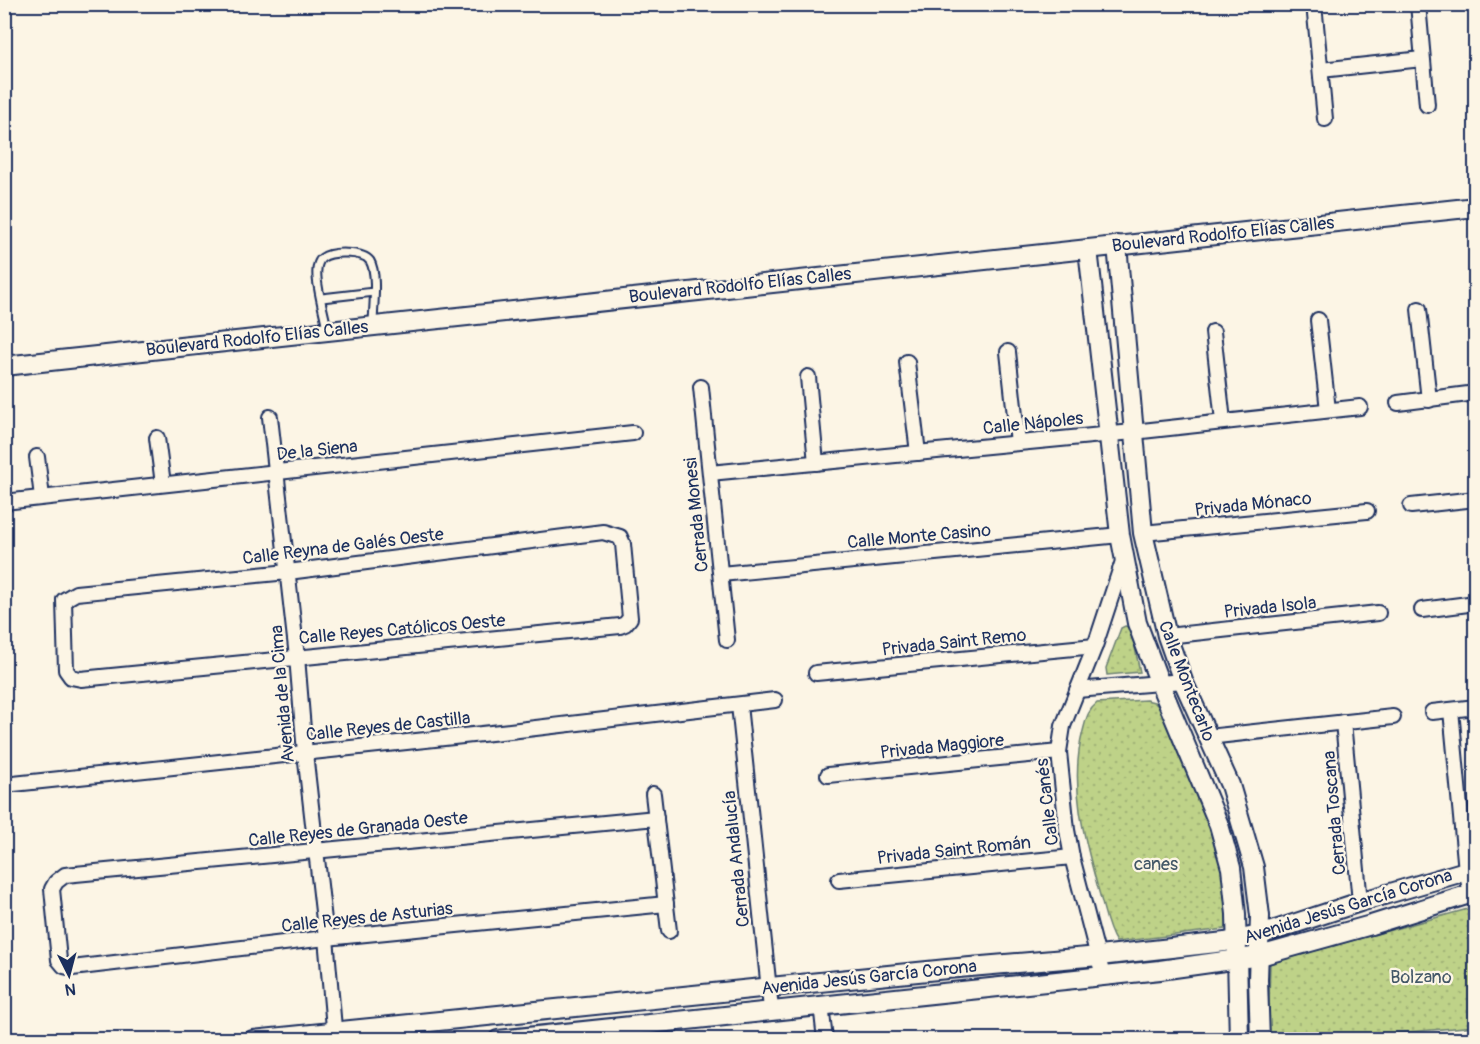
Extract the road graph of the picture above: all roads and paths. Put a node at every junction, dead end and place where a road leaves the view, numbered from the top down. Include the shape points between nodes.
1 (1314, 4) edge
2 (1418, 4) edge
3 (1422, 59) junction
4 (1321, 70) junction
5 (1427, 105) dead end
6 (1325, 119) dead end
7 (1476, 207) edge
8 (1117, 245) junction
9 (1088, 249) junction
10 (374, 292) junction
11 (322, 298) junction
12 (1419, 309) dead end
13 (1318, 320) dead end
14 (373, 325) junction
15 (327, 330) junction
16 (1213, 332) dead end
17 (1008, 352) dead end
18 (907, 362) dead end
19 (4, 366) edge
20 (808, 377) dead end
21 (701, 387) dead end
22 (1476, 393) edge
23 (1429, 400) junction
24 (1398, 403) dead end
25 (1359, 407) dead end
26 (1328, 410) junction
27 (270, 417) dead end
28 (1223, 422) junction
29 (1133, 432) junction
30 (633, 433) dead end
31 (1108, 433) junction
32 (157, 438) dead end
33 (1018, 443) junction
34 (918, 453) junction
35 (37, 457) dead end
36 (816, 463) junction
37 (277, 473) junction
38 (710, 474) junction
39 (163, 484) junction
40 (42, 497) junction
41 (1476, 499) edge
42 (4, 502) edge
43 (1411, 506) dead end
44 (1367, 511) dead end
45 (1143, 533) junction
46 (1120, 535) junction
47 (1124, 558) junction
48 (288, 572) junction
49 (721, 574) junction
50 (1476, 603) edge
51 (1422, 610) dead end
52 (1378, 613) dead end
53 (620, 626) joint
54 (1167, 636) junction
55 (727, 640) dead end
56 (1095, 646) junction
57 (297, 657) junction
58 (816, 673) dead end
59 (81, 679) joint
60 (1183, 681) junction
61 (1160, 684) junction
62 (1077, 690) junction
63 (775, 699) dead end
64 (739, 705) junction
65 (1476, 707) edge
66 (1451, 710) junction
67 (1432, 712) dead end
68 (1393, 717) dead end
69 (1343, 722) junction
70 (1208, 737) junction
71 (1059, 752) junction
72 (305, 753) junction
73 (828, 775) dead end
74 (4, 785) edge
75 (653, 795) dead end
76 (656, 818) junction
77 (315, 851) junction
78 (1072, 857) junction
79 (1471, 870) edge
80 (839, 880) dead end
81 (1473, 892) edge
82 (1360, 902) junction
83 (666, 904) junction
84 (669, 931) dead end
85 (1260, 935) junction
86 (326, 938) junction
87 (1237, 939) junction
88 (1099, 956) junction
89 (1260, 956) junction
90 (1237, 960) junction
91 (72, 968) joint
92 (1103, 976) junction
93 (769, 987) junction
94 (821, 1004) junction
95 (771, 1010) junction
96 (334, 1035) edge
97 (535, 1037) edge
98 (253, 1040) edge
99 (498, 1040) edge
100 (825, 1040) edge
101 (1239, 1040) edge
102 (1260, 1040) edge

1 - 4 street
2 - 3 street
3 - 4 street
3 - 5 street
4 - 6 street
7 - 8 street, Boulevard Rodolfo Elías Calles
8 - 9 street, Boulevard Rodolfo Elías Calles
8 - 29 street, Calle Montecarlo
9 - 14 street, Boulevard Rodolfo Elías Calles
9 - 31 street, Calle Montecarlo
10 - 11 lane
10 - 11 lane via 371,263 365,255 329,255 318,263 316,272
10 - 14 lane
11 - 15 lane
12 - 23 street
13 - 26 street
14 - 15 street, Boulevard Rodolfo Elías Calles
15 - 19 street, Boulevard Rodolfo Elías Calles
16 - 28 street
17 - 33 street
18 - 34 street
20 - 36 street
21 - 38 street, Cerrada Monesi
22 - 23 street
23 - 24 street
25 - 26 street, Calle Nápoles
26 - 28 street, Calle Nápoles
27 - 37 street, Avenida de la Cima
28 - 29 street, Calle Nápoles
29 - 31 street, Calle Nápoles
29 - 45 street, Calle Montecarlo
30 - 37 street, De la Siena
31 - 33 street, Calle Nápoles
31 - 46 street, Calle Montecarlo
32 - 39 street
33 - 34 street, Calle Nápoles
34 - 36 street, Calle Nápoles
35 - 40 street
36 - 38 street, Calle Nápoles
37 - 39 street, De la Siena
37 - 48 street, Avenida de la Cima
38 - 49 street, Cerrada Monesi
39 - 40 street, De la Siena
40 - 42 street, De la Siena
41 - 43 street
44 - 45 street, Privada Mónaco
45 - 54 street, Calle Montecarlo
46 - 47 street, Calle Montecarlo
46 - 49 street, Calle Monte Casino
47 - 56 street, Calle Canés
47 - 61 street, Calle Montecarlo via 1137,623
48 - 53 street, Calle Reyna de Galés Oeste via 603,532 620,537 623,544 630,618
48 - 57 street, Avenida de la Cima
48 - 59 street, Calle Reyna de Galés Oeste via 76,593 64,600 66,670 71,677
49 - 55 street, Cerrada Monesi
50 - 51 street
52 - 54 street, Privada Isola
53 - 57 street, Calle Reyes Católicos Oeste
54 - 60 street, Calle Montecarlo
56 - 58 street, Privada Saint Remo
56 - 62 street, Calle Canés
57 - 59 street, Calle Reyes Católicos Oeste
57 - 72 street, Avenida de la Cima
60 - 61 street
60 - 70 street, Calle Montecarlo
61 - 62 street
61 - 87 street, Calle Montecarlo via 1220,825 1234,890
62 - 71 street, Calle Canés
63 - 64 street, Calle Reyes de Castilla
64 - 72 street, Calle Reyes de Castilla
64 - 93 street, Cerrada Andalucía
65 - 66 street
66 - 67 street
66 - 79 street
68 - 69 street, Cerrada Toscana
69 - 70 street, Cerrada Toscana
69 - 82 street, Cerrada Toscana
70 - 85 street, Calle Montecarlo via 1230,785 1250,848
71 - 73 street, Privada Maggiore
71 - 78 street, Calle Canés
72 - 74 street, Calle Reyes de Castilla
72 - 77 street, Avenida de la Cima
75 - 76 street
76 - 77 street, Calle Reyes de Granada Oeste
76 - 83 street
77 - 86 street, Avenida de la Cima
77 - 91 street, Calle Reyes de Granada Oeste via 64,875 52,889 59,960
78 - 80 street, Privada Saint Román
78 - 88 street, Calle Canés
79 - 81 street
79 - 82 street, Avenida Jesús García Corona
81 - 89 street, Avenida Jesús García Corona
82 - 85 street, Avenida Jesús García Corona
83 - 84 street
83 - 86 street, Calle Reyes de Asturias
85 - 87 street, Avenida Jesús García Corona
85 - 89 street, Calle Montecarlo
86 - 91 street, Calle Reyes de Asturias
86 - 96 street, Avenida de la Cima
87 - 88 street, Avenida Jesús García Corona
87 - 90 street, Calle Montecarlo
88 - 92 street, Calle Canés
88 - 93 street, Avenida Jesús García Corona
89 - 90 street, Avenida Jesús García Corona
89 - 102 street, Calle Montecarlo
90 - 92 street, Avenida Jesús García Corona
90 - 101 street, Calle Montecarlo
92 - 94 street, Avenida Jesús García Corona
93 - 95 street, Cerrada Andalucía
93 - 96 street, Avenida Jesús García Corona
94 - 95 street, Avenida Jesús García Corona
94 - 100 street
95 - 97 street, Avenida Jesús García Corona
96 - 98 street, Avenida Jesús García Corona
97 - 99 street, Avenida Jesús García Corona

